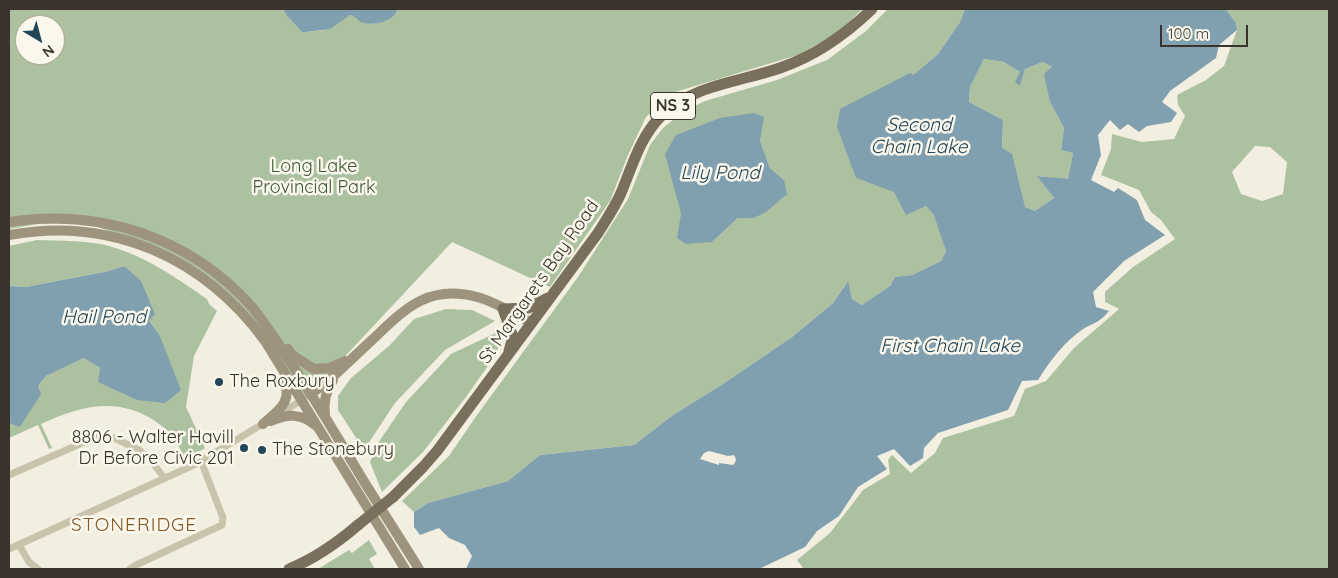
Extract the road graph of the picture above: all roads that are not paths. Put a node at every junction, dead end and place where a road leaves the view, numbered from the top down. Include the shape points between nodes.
1 (872, 9) edge
2 (9, 222) edge
3 (9, 235) edge
4 (553, 294) junction
5 (503, 309) junction
6 (532, 323) junction
7 (274, 337) junction
8 (509, 356) junction
9 (354, 357) junction
10 (278, 364) junction
11 (310, 394) junction
12 (301, 401) junction
13 (327, 420) junction
14 (263, 424) junction
15 (319, 429) junction
16 (201, 461) junction
17 (9, 475) edge
18 (164, 478) junction
19 (19, 545) junction
20 (9, 550) edge
21 (38, 569) edge
22 (130, 569) edge
23 (289, 569) edge
24 (405, 569) edge
25 (419, 569) edge

1 - 4 main road, St Margarets Bay Road / NS 3 via 844,34 813,54 701,92 665,113 646,137 620,196 598,233
2 - 7 main road via 43,218 79,219 114,225 156,238 195,258 226,282 253,308
3 - 10 main road via 49,230 83,232 116,237 148,247 178,262 220,290 255,328
4 - 5 main road via 544,302 528,308
4 - 6 main road, St Margarets Bay Road / NS 3
5 - 6 main road
5 - 8 main road via 513,337
5 - 9 main road via 469,295 446,294 427,298 404,310
6 - 8 main road, St Margarets Bay Road / NS 3
7 - 9 main road via 292,356 314,369 329,368
7 - 11 main road
8 - 23 main road, St Margarets Bay Road / NS 3, bridge via 423,468 342,539
9 - 11 main road
9 - 13 main road via 328,388 324,404
10 - 12 main road
10 - 14 main road via 286,383 287,396 279,410
11 - 12 street
11 - 13 main road
12 - 14 street
12 - 15 main road
13 - 25 main road
14 - 15 main road via 282,416 296,415 311,421
14 - 16 street
15 - 24 main road
16 - 18 street
16 - 22 street via 223,518 222,525
17 - 18 street via 96,437 114,438 139,450
18 - 19 street
19 - 20 street
19 - 21 street via 28,562

